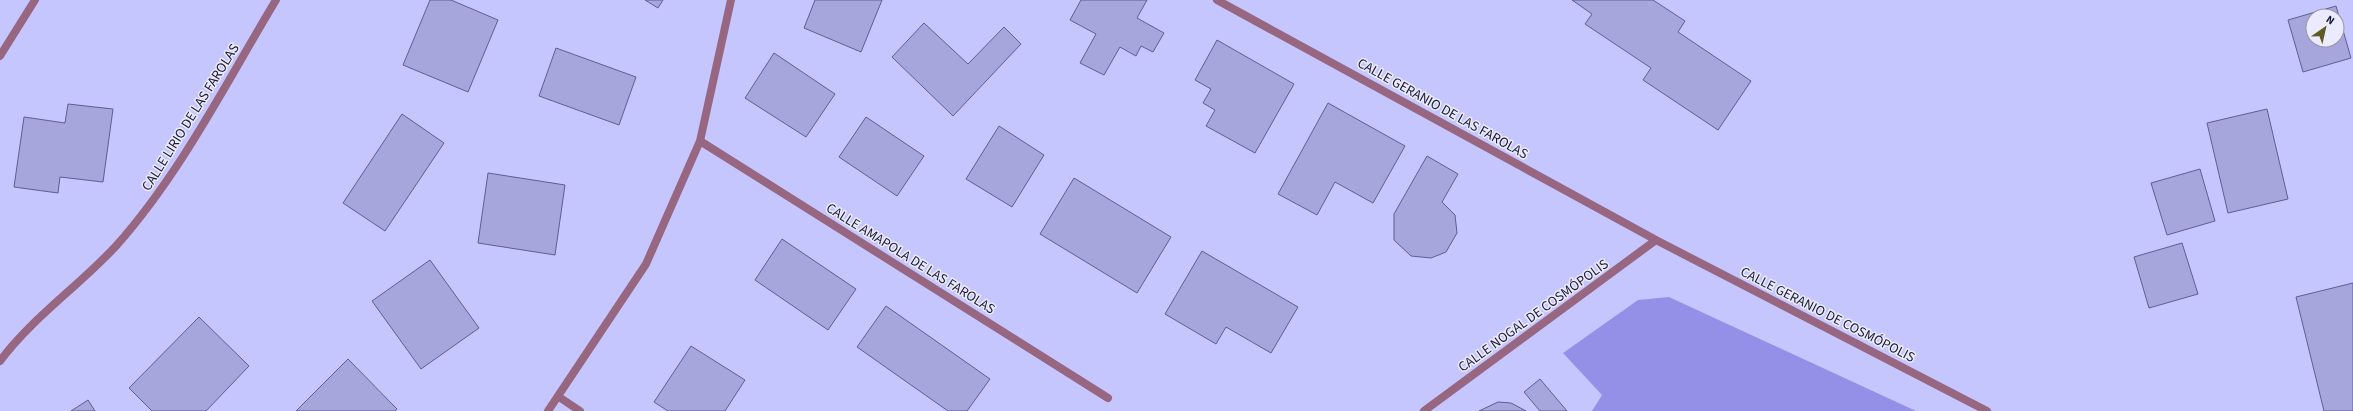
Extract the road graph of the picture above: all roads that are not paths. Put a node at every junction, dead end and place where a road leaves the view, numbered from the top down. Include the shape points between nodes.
1 (35, 0) edge
2 (276, 0) edge
3 (731, 0) edge
4 (1217, 0) edge
5 (0, 56) edge
6 (700, 141) junction
7 (1656, 240) junction
8 (0, 361) edge
9 (559, 396) junction
10 (1108, 398) dead end
11 (548, 411) edge
12 (580, 411) edge
13 (1424, 411) edge
14 (1987, 411) edge

1 - 5 street
2 - 8 street, CALLE LIRIO DE LAS FAROLAS via 163,188 115,246 14,342
3 - 6 street
4 - 7 street, CALLE GERANIO DE LAS FAROLAS
6 - 9 street via 646,264
6 - 10 street, CALLE AMAPOLA DE LAS FAROLAS
7 - 13 street, CALLE NOGAL DE COSMÓPOLIS
7 - 14 street, CALLE GERANIO DE COSMÓPOLIS
9 - 11 street
9 - 12 street

